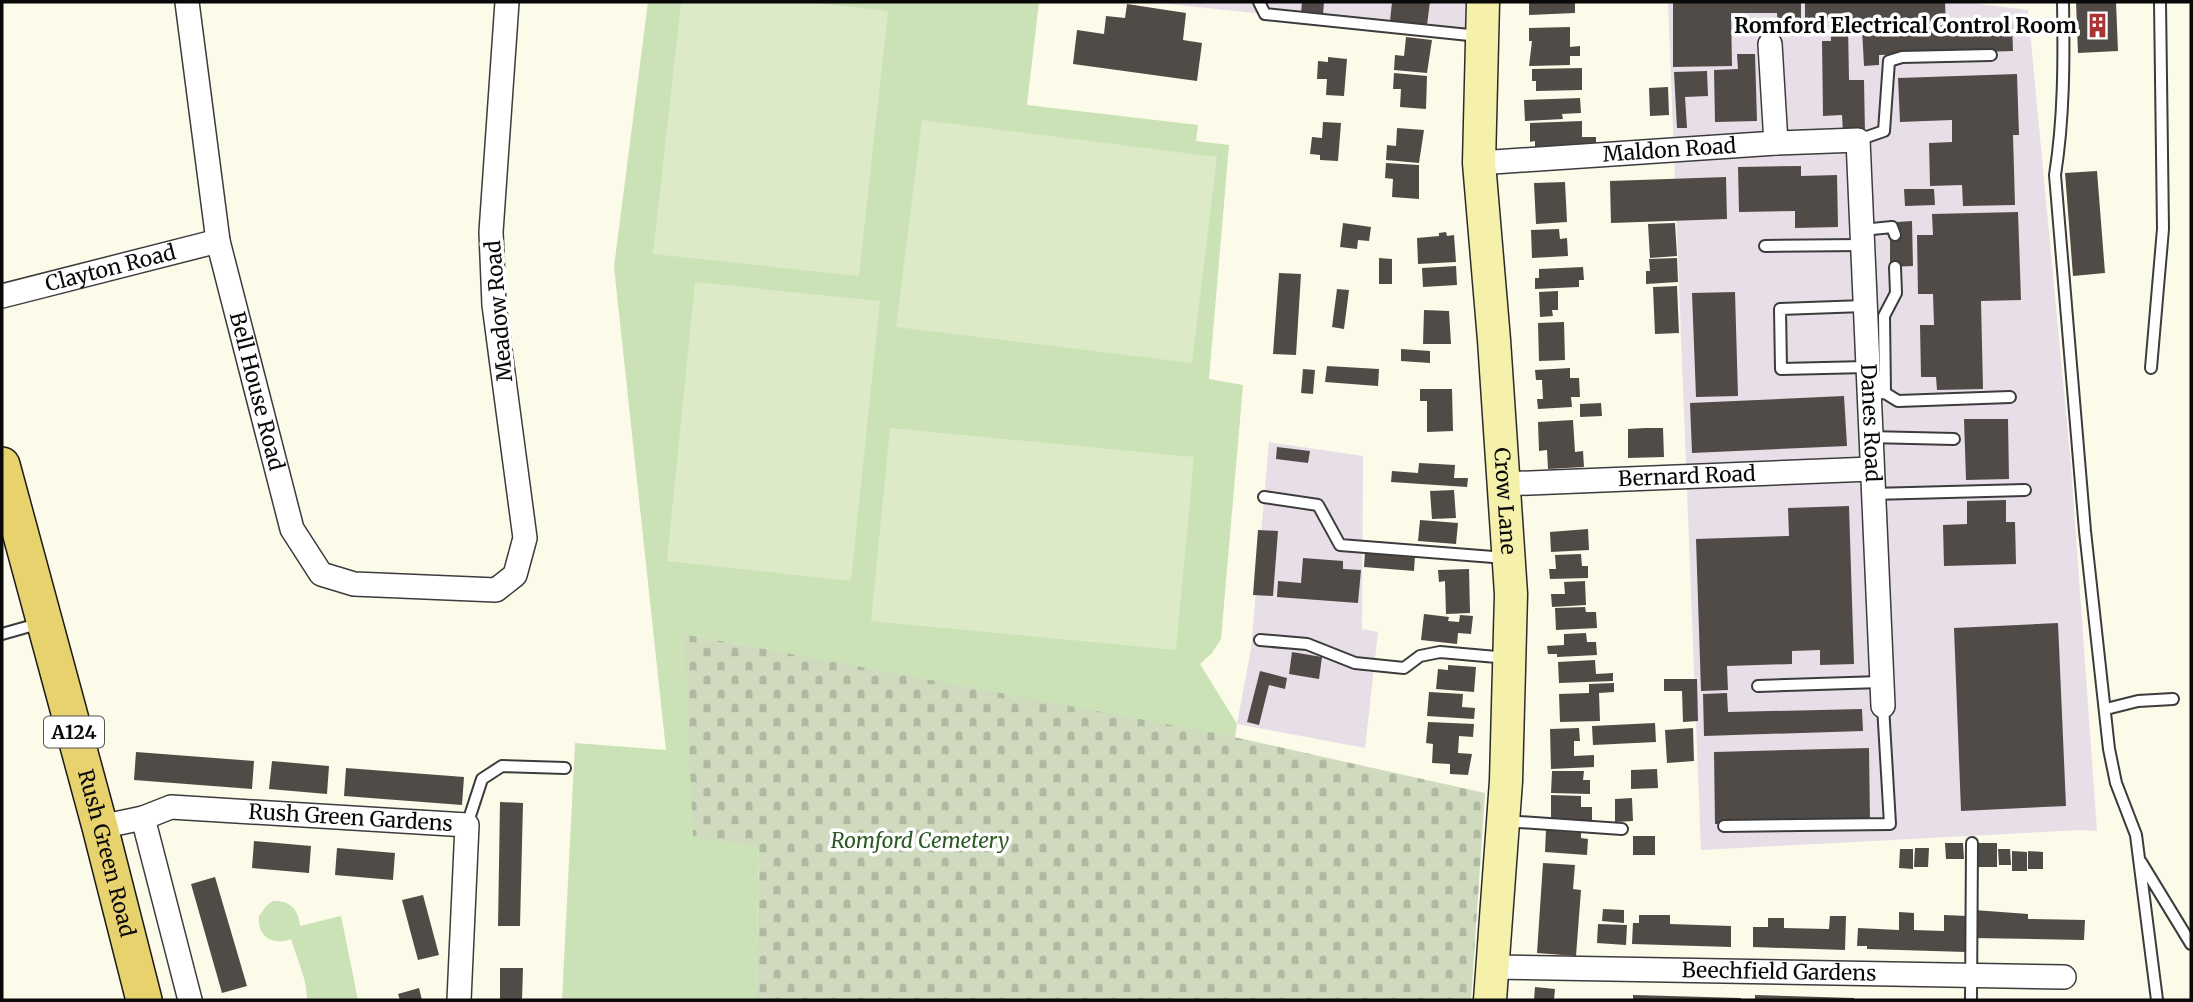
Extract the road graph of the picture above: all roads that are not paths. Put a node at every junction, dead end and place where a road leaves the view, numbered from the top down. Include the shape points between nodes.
1 (187, 2) edge
2 (507, 2) edge
3 (1259, 2) edge
4 (1483, 2) edge
5 (2063, 2) edge
6 (2160, 2) edge
7 (1482, 36) junction
8 (1770, 44) dead end
9 (1992, 55) dead end
10 (1858, 140) junction
11 (1776, 143) junction
12 (1479, 163) junction
13 (1895, 236) dead end
14 (1862, 237) junction
15 (218, 241) junction
16 (1765, 246) dead end
17 (1895, 267) dead end
18 (2, 296) edge
19 (1864, 306) junction
20 (1867, 367) junction
21 (2151, 368) dead end
22 (1876, 393) junction
23 (2010, 397) dead end
24 (1869, 438) junction
25 (1954, 439) dead end
26 (2, 465) edge
27 (1871, 469) junction
28 (1503, 484) junction
29 (2025, 490) dead end
30 (1872, 494) junction
31 (1264, 497) dead end
32 (1509, 559) junction
33 (514, 575) joint
34 (44, 623) junction
35 (2, 634) edge
36 (1260, 640) dead end
37 (1511, 658) junction
38 (1881, 682) junction
39 (1758, 686) dead end
40 (2173, 699) dead end
41 (1882, 706) joint
42 (2106, 709) junction
43 (565, 768) dead end
44 (143, 818) junction
45 (1503, 820) junction
46 (467, 825) junction
47 (1724, 826) dead end
48 (100, 827) junction
49 (1622, 829) dead end
50 (1972, 843) dead end
51 (2139, 859) junction
52 (2191, 944) edge
53 (1492, 967) junction
54 (1971, 976) junction
55 (2064, 977) dead end
56 (144, 1000) edge
57 (190, 1000) edge
58 (459, 1000) edge
59 (1490, 1000) edge
60 (1971, 1000) edge
61 (2157, 1000) edge

1 - 15 street, Bell House Road
2 - 33 street, Meadow Road via 491,233 494,305 525,538
3 - 7 lane via 1265,14
4 - 7 street, Crow Lane
5 - 42 lane via 2061,140 2055,175 2085,531
6 - 21 lane via 2163,229
7 - 12 street, Crow Lane
8 - 11 street
9 - 10 lane via 1889,61 1884,131
10 - 11 street, Maldon Road
10 - 14 street, Danes Road
11 - 12 street, Maldon Road
12 - 28 street, Crow Lane
13 - 14 lane via 1892,227
14 - 16 lane
14 - 19 street, Danes Road
15 - 18 street, Clayton Road
15 - 33 street, Bell House Road via 292,529 321,574 354,584 496,590
17 - 22 lane via 1896,293 1884,316
19 - 20 street, Danes Road
19 - 20 lane via 1780,309 1781,369
20 - 22 street, Danes Road
22 - 23 lane via 1898,401
22 - 24 street, Danes Road
24 - 25 lane
24 - 27 street, Danes Road
26 - 34 main road, Rush Green Road / A124
27 - 28 street, Bernard Road
27 - 30 street, Danes Road
28 - 32 street, Crow Lane
29 - 30 lane
30 - 38 street, Danes Road
31 - 32 lane via 1318,505 1340,545
32 - 37 street, Crow Lane
34 - 35 lane
34 - 48 main road, Rush Green Road / A124
36 - 37 lane via 1307,644 1355,663 1404,668 1420,656 1440,652
37 - 45 street, Crow Lane
38 - 39 lane
38 - 41 street, Danes Road
40 - 42 lane
41 - 47 lane via 1890,824
42 - 51 lane via 2112,767 2133,821
43 - 46 lane via 502,765 482,779
44 - 46 street, Rush Green Gardens via 171,807
44 - 48 street, Rush Green Gardens
44 - 57 street
45 - 49 lane
45 - 53 street, Crow Lane
46 - 58 street, Rush Green Gardens
48 - 56 main road, Rush Green Road / A124
50 - 54 lane
51 - 52 lane
51 - 61 lane
53 - 54 street, Beechfield Gardens
53 - 59 street, Crow Lane
54 - 55 street, Beechfield Gardens
54 - 60 lane

